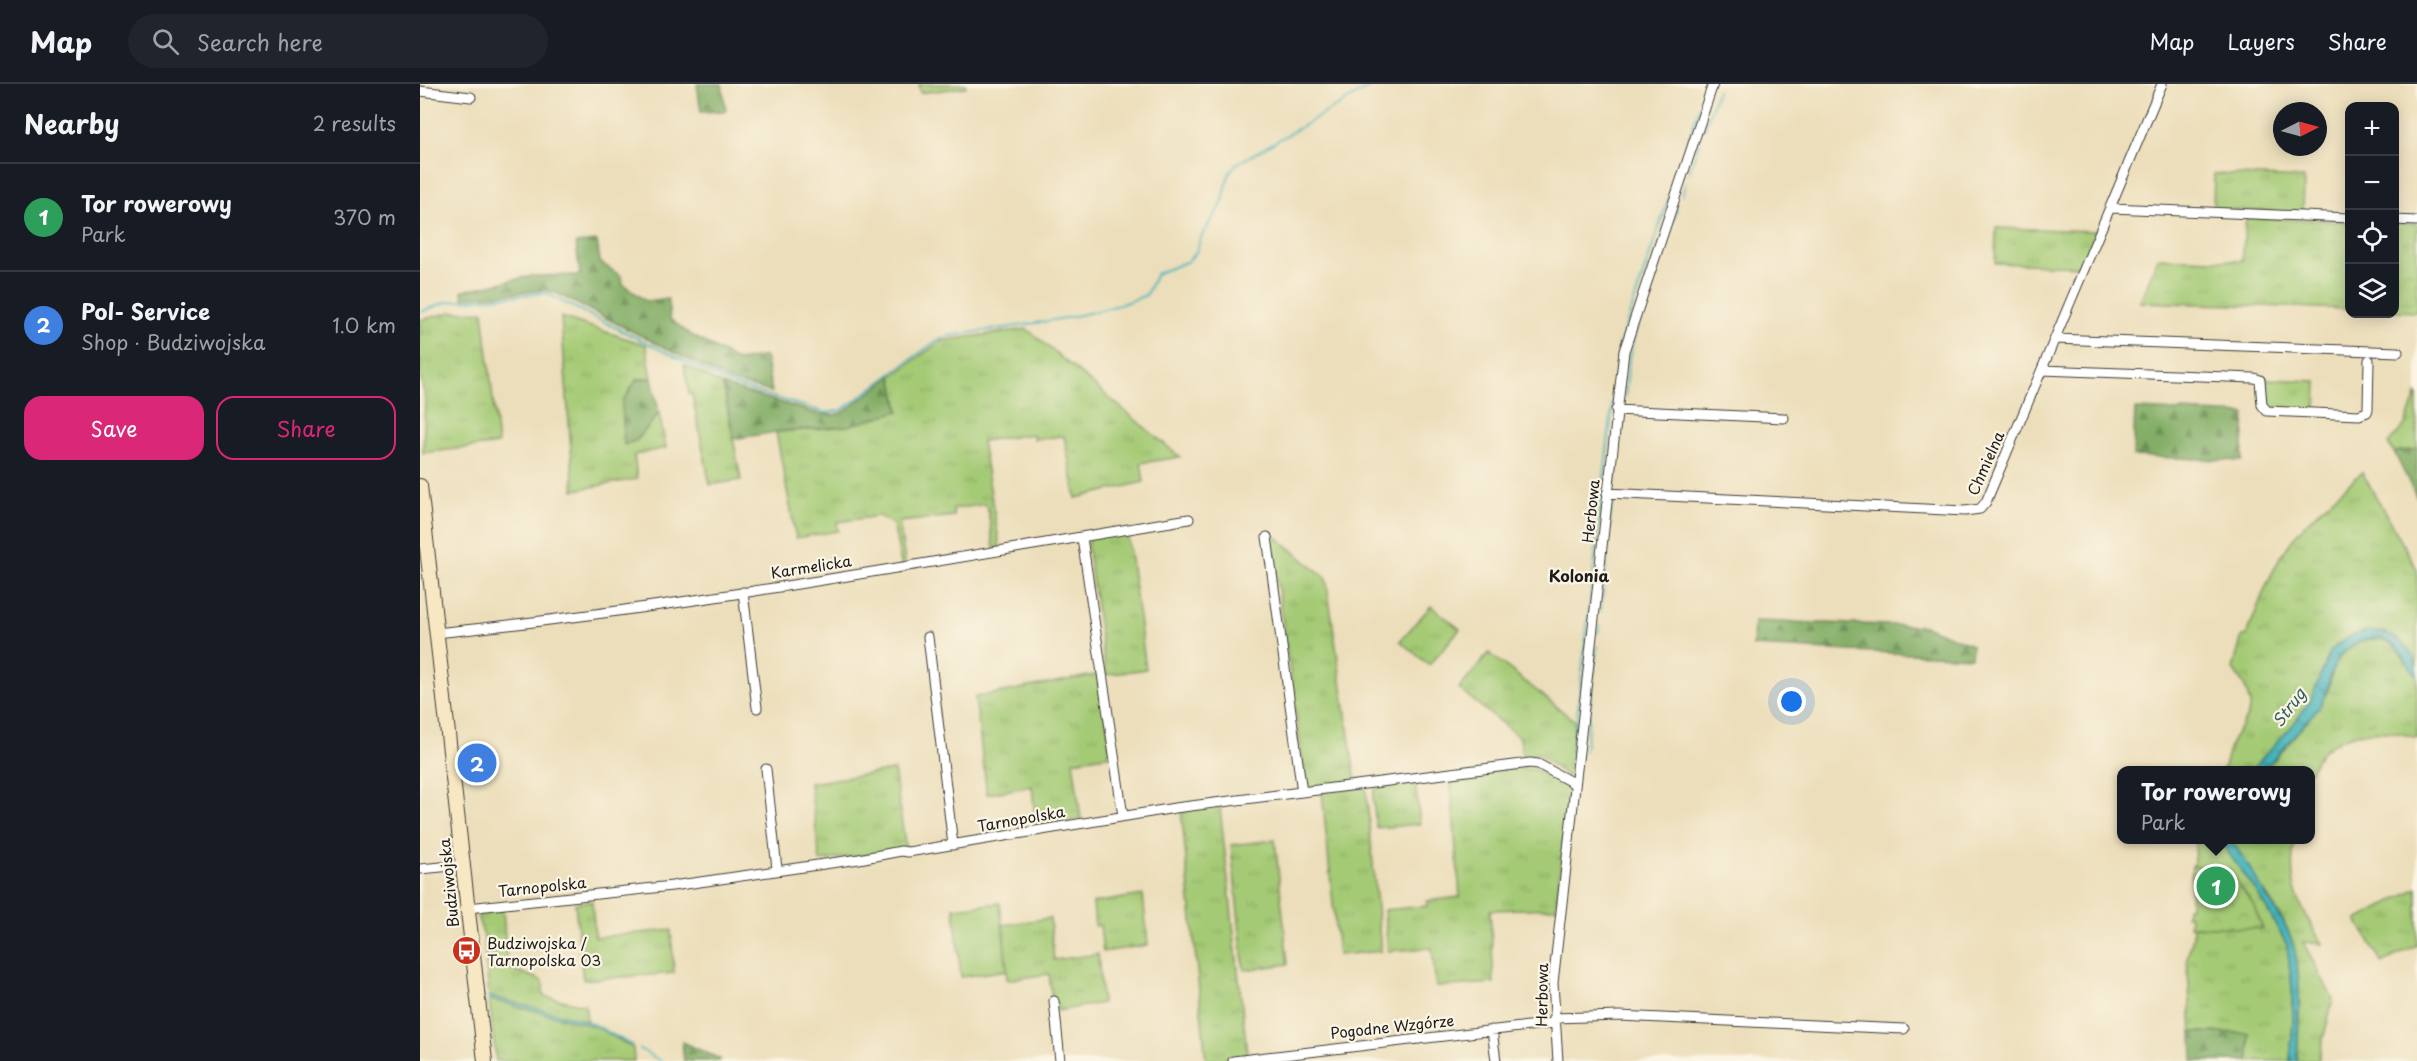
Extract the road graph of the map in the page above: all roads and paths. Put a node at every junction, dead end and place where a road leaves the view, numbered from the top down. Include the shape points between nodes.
1 (1713, 84) edge
2 (2162, 84) edge
3 (420, 91) edge
4 (471, 97) dead end
5 (2110, 208) junction
6 (2345, 218) edge
7 (2399, 220) edge
8 (2417, 221) edge
9 (2055, 339) junction
10 (2398, 352) dead end
11 (2369, 360) dead end
12 (2042, 370) junction
13 (1616, 410) junction
14 (1784, 418) dead end
15 (420, 486) edge
16 (1607, 493) junction
17 (1189, 519) dead end
18 (1082, 537) junction
19 (1266, 537) dead end
20 (743, 592) junction
21 (436, 633) junction
22 (928, 637) dead end
23 (757, 708) dead end
24 (766, 769) dead end
25 (1575, 784) junction
26 (1302, 792) junction
27 (1123, 816) junction
28 (953, 845) junction
29 (463, 865) junction
30 (420, 869) edge
31 (777, 869) junction
32 (468, 908) junction
33 (1054, 1001) dead end
34 (1554, 1021) junction
35 (1904, 1029) dead end
36 (1492, 1030) junction
37 (485, 1061) edge
38 (1060, 1061) edge
39 (1233, 1061) edge
40 (1496, 1061) edge
41 (1558, 1061) edge

1 - 13 street, Herbowa via 1628,334
2 - 5 street, Chmielna
3 - 4 street
5 - 6 street
5 - 9 street, Chmielna
7 - 8 street
9 - 10 street
9 - 12 street, Chmielna
11 - 12 street via 2368,409 2359,415 2267,411 2262,405 2262,383 2254,378
12 - 16 street, Chmielna via 1980,509
13 - 14 street
13 - 16 street, Herbowa
15 - 21 street, Budziwojska
16 - 25 street, Herbowa
17 - 18 street, Karmelicka
18 - 20 street, Karmelicka
18 - 27 street
19 - 26 street
20 - 21 street, Karmelicka
20 - 23 street
21 - 29 street, Budziwojska
22 - 28 street
24 - 31 street
25 - 26 street, Tarnopolska via 1530,762
25 - 34 street, Herbowa via 1553,983
26 - 27 street, Tarnopolska
27 - 28 street, Tarnopolska
28 - 31 street, Tarnopolska
29 - 30 street
29 - 32 street, Budziwojska
31 - 32 street, Tarnopolska via 661,887
32 - 37 street, Budziwojska
33 - 38 street
34 - 35 street, Pogodne Wzgórze via 1619,1016
34 - 36 street, Pogodne Wzgórze
34 - 41 street, Herbowa
36 - 39 street, Pogodne Wzgórze
36 - 40 street

